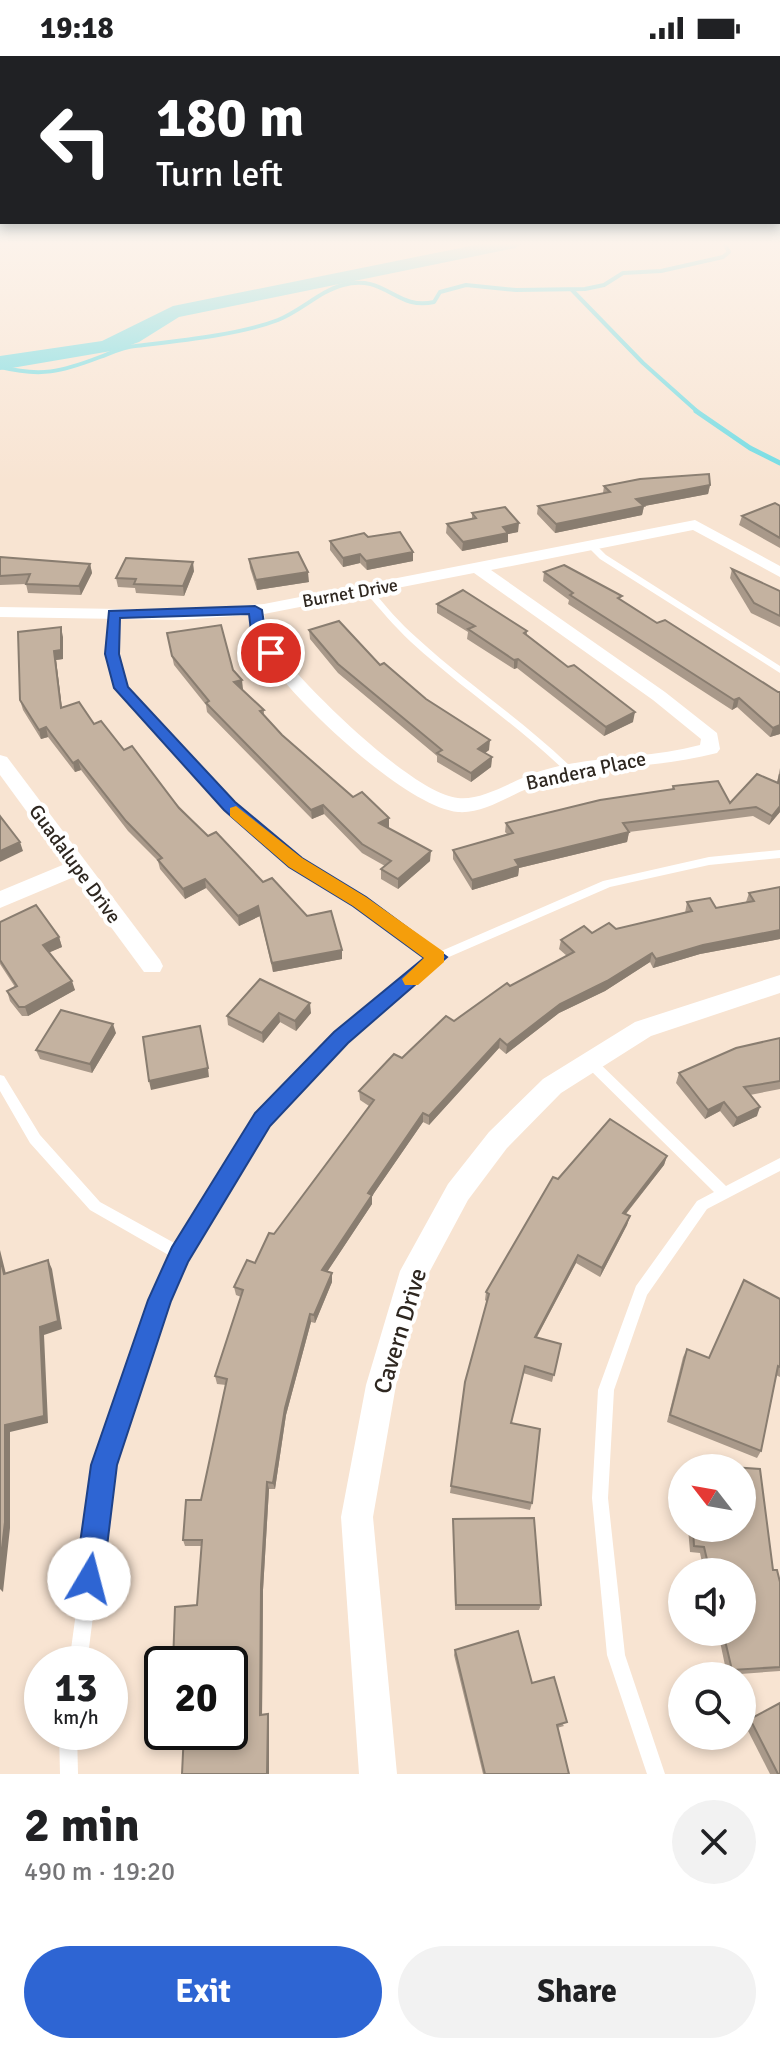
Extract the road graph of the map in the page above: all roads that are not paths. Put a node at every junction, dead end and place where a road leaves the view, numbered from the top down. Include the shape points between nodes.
1 (591, 545) junction
2 (478, 568) junction
3 (780, 572) edge
4 (368, 590) junction
5 (255, 610) junction
6 (0, 612) edge
7 (113, 614) junction
8 (780, 670) edge
9 (0, 761) edge
10 (570, 771) junction
11 (780, 854) edge
12 (77, 867) junction
13 (0, 900) edge
14 (438, 957) junction
15 (152, 966) dead end
16 (780, 984) edge
17 (589, 1061) junction
18 (0, 1080) edge
19 (780, 1164) edge
20 (724, 1193) junction
21 (180, 1254) junction
22 (80, 1646) edge
23 (68, 1750) edge
24 (69, 1774) edge
25 (378, 1774) edge
26 (656, 1774) edge

1 - 2 street, Burnet Drive
1 - 3 street, Burnet Drive via 695,525
1 - 8 lane
2 - 4 street, Burnet Drive
2 - 10 street, Bandera Place via 710,737 710,749 700,752
4 - 5 street, Burnet Drive
4 - 10 lane via 401,631
5 - 7 street, Burnet Drive
5 - 10 street, Bandera Place via 258,631 271,653 376,759 431,800 480,802 529,780
6 - 7 street, Burnet Drive
7 - 14 lane via 112,654 121,688 219,796 296,863
9 - 12 street, Guadalupe Drive
11 - 14 lane via 709,861 607,884
12 - 13 street
12 - 15 street, Guadalupe Drive
14 - 21 lane via 341,1038 263,1120
16 - 17 street, Cavern Drive via 643,1029
17 - 20 lane
17 - 25 street, Cavern Drive via 552,1086 498,1140 458,1192 410,1281 381,1385 357,1517
18 - 21 lane via 35,1139 95,1206
19 - 20 lane
20 - 26 lane via 702,1205 641,1291 606,1390 600,1498 616,1655
21 - 22 lane via 104,1465
23 - 24 lane

